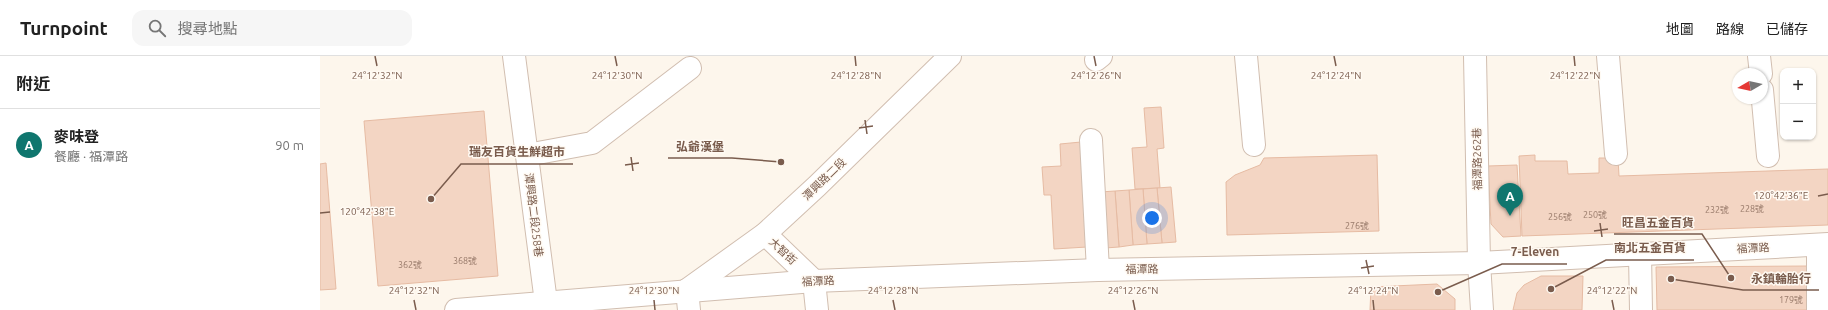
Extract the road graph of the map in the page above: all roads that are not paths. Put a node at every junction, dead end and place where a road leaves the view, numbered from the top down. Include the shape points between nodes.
1 (514, 56) edge
2 (950, 56) edge
3 (1246, 56) edge
4 (1475, 56) edge
5 (1608, 56) edge
6 (1759, 56) edge
7 (690, 68) dead end
8 (1760, 68) edge
9 (1763, 104) edge
10 (1091, 140) dead end
11 (1254, 145) dead end
12 (1616, 154) dead end
13 (526, 155) junction
14 (1768, 156) dead end
15 (765, 234) junction
16 (1823, 244) edge
17 (1640, 254) junction
18 (1479, 263) junction
19 (1098, 270) junction
20 (814, 281) junction
21 (688, 300) edge
22 (546, 306) edge
23 (456, 310) edge
24 (817, 310) edge
25 (1482, 310) edge
26 (1641, 310) edge
27 (1818, 310) edge

1 - 13 street, 潭興路二段258巷
2 - 15 street, 潭興路二段
3 - 11 street
4 - 18 street, 福潭路262巷
5 - 12 street
6 - 8 street
7 - 13 street via 592,142
9 - 14 street
10 - 19 street
13 - 22 street, 潭興路二段258巷
15 - 20 street, 大智街
15 - 21 street, 潭興路二段
16 - 17 street, 福潭路
16 - 27 street
17 - 18 street, 福潭路
17 - 26 street
18 - 19 street, 福潭路
18 - 25 street, 福潭路262巷
19 - 20 street, 福潭路
20 - 21 street, 福潭路
20 - 24 street
21 - 22 street, 福潭路
22 - 23 street, 福潭路

